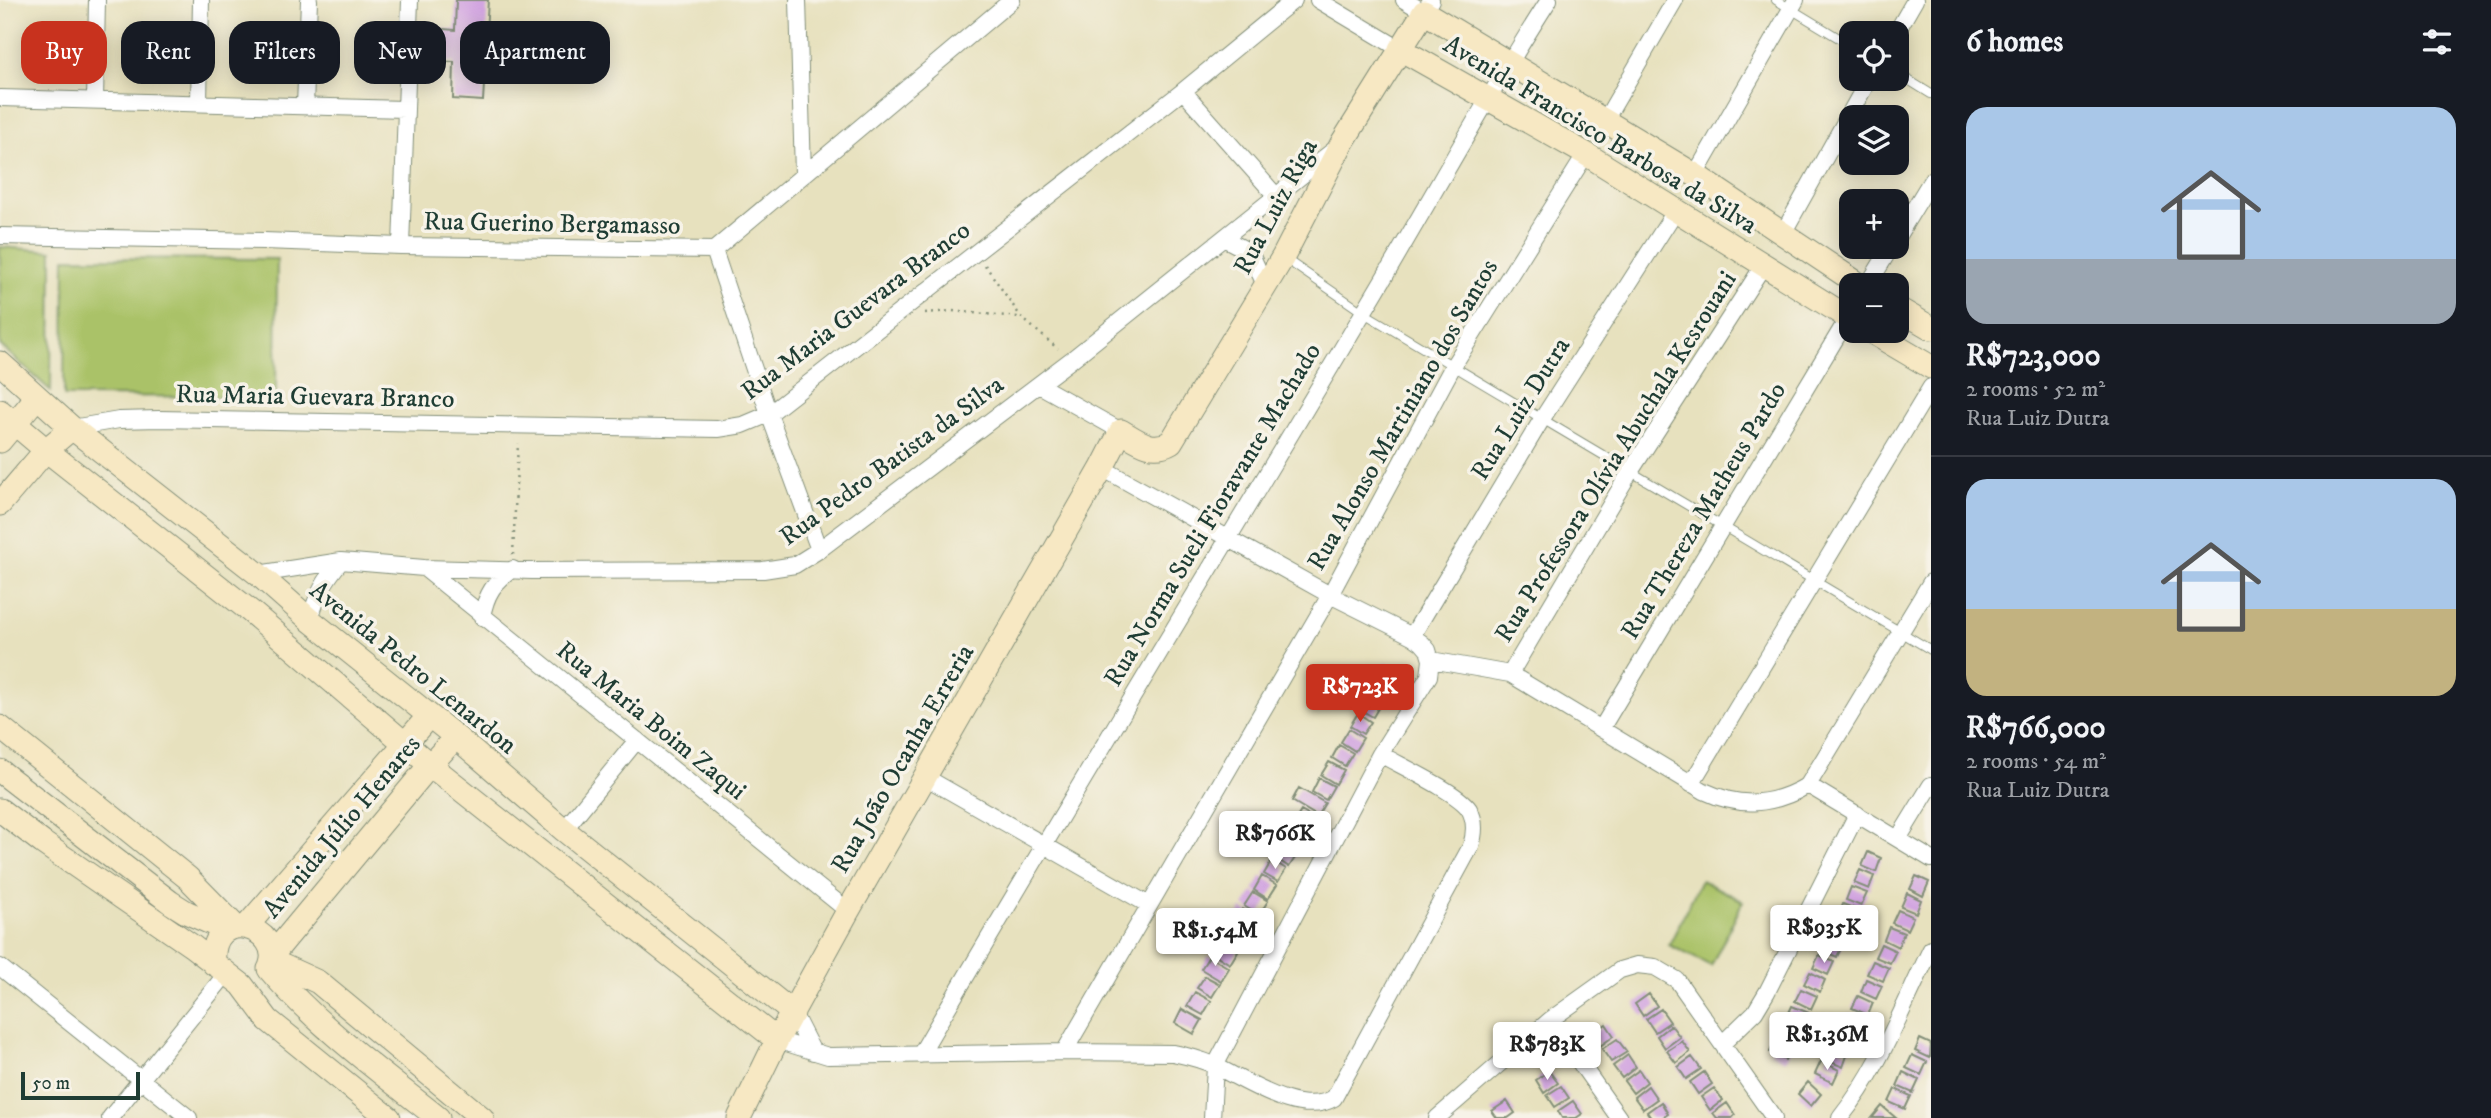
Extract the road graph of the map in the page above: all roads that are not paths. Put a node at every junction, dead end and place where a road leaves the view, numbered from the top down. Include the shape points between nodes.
1 (97, 0) edge
2 (201, 0) edge
3 (309, 0) edge
4 (410, 0) edge
5 (798, 0) edge
6 (1294, 0) edge
7 (1318, 0) edge
8 (1404, 0) edge
9 (1549, 0) edge
10 (1675, 0) edge
11 (1916, 0) edge
12 (1007, 1) edge
13 (1787, 3) edge
14 (1428, 6) edge
15 (1903, 21) edge
16 (1839, 37) edge
17 (1400, 49) junction
18 (1508, 63) junction
19 (1909, 80) edge
20 (1183, 91) junction
21 (1862, 91) edge
22 (1931, 94) edge
23 (0, 98) edge
24 (1490, 98) junction
25 (95, 101) junction
26 (199, 102) junction
27 (305, 106) junction
28 (404, 109) junction
29 (1604, 122) junction
30 (1342, 143) junction
31 (1586, 154) junction
32 (803, 174) junction
33 (1695, 175) junction
34 (1931, 181) edge
35 (1277, 197) junction
36 (1676, 210) junction
37 (1909, 217) edge
38 (1782, 235) junction
39 (0, 236) edge
40 (1225, 239) junction
41 (401, 246) junction
42 (714, 250) junction
43 (1283, 257) junction
44 (1763, 266) junction
45 (1841, 273) edge
46 (1266, 287) junction
47 (1839, 312) edge
48 (1364, 313) junction
49 (1909, 315) edge
50 (1931, 328) edge
51 (1839, 337) edge
52 (1890, 343) edge
53 (0, 363) edge
54 (1453, 366) junction
55 (1931, 367) edge
56 (1039, 385) junction
57 (1931, 387) edge
58 (36, 398) junction
59 (769, 414) junction
60 (1542, 419) junction
61 (5, 425) edge
62 (72, 428) junction
63 (1121, 431) junction
64 (46, 450) junction
65 (1102, 468) junction
66 (1630, 472) junction
67 (0, 504) edge
68 (1722, 526) junction
69 (1227, 538) junction
70 (819, 550) junction
71 (341, 561) junction
72 (424, 568) junction
73 (513, 569) junction
74 (257, 574) junction
75 (1814, 580) junction
76 (1931, 582) edge
77 (1330, 595) junction
78 (482, 617) junction
79 (310, 620) junction
80 (1901, 632) junction
81 (1412, 636) junction
82 (1931, 650) edge
83 (1431, 660) junction
84 (1510, 674) junction
85 (428, 717) junction
86 (0, 727) edge
87 (1601, 729) junction
88 (456, 737) junction
89 (636, 740) junction
90 (404, 744) junction
91 (1380, 754) junction
92 (429, 765) junction
93 (0, 771) edge
94 (925, 777) junction
95 (1691, 784) junction
96 (1808, 785) junction
97 (1931, 785) edge
98 (0, 810) edge
99 (1857, 814) junction
100 (564, 830) junction
101 (1898, 839) junction
102 (1043, 844) junction
103 (1931, 859) edge
104 (1149, 905) junction
105 (848, 911) junction
106 (236, 928) junction
107 (1931, 949) edge
108 (271, 961) junction
109 (0, 968) edge
110 (227, 974) junction
111 (793, 1013) junction
112 (1550, 1020) junction
113 (777, 1040) junction
114 (1723, 1044) junction
115 (813, 1052) junction
116 (1064, 1052) junction
117 (920, 1055) junction
118 (1215, 1066) junction
119 (141, 1079) junction
120 (1455, 1112) edge
121 (110, 1118) edge
122 (189, 1118) edge
123 (389, 1118) edge
124 (438, 1118) edge
125 (482, 1118) edge
126 (740, 1118) edge
127 (1212, 1118) edge
128 (1437, 1118) edge
129 (1619, 1118) edge
130 (1774, 1118) edge
131 (1840, 1118) edge

1 - 25 street
2 - 26 street
3 - 27 street
4 - 28 street
5 - 32 street
6 - 20 street, Rua Maria Guevara Branco
7 - 17 street, Avenida Francisco Barbosa da Silva
8 - 14 street, Avenida Francisco Barbosa da Silva
9 - 18 street, Rua Norma Sueli Fioravante Machado
10 - 29 street
11 - 15 street
12 - 32 street, Rua Guerino Bergamasso
13 - 16 lane
13 - 33 street
14 - 17 street, Rua Luiz Riga
14 - 18 street, Avenida Francisco Barbosa da Silva
17 - 24 street, Avenida Francisco Barbosa da Silva
17 - 30 street, Rua Luiz Riga
18 - 24 street, Rua Norma Sueli Fioravante Machado
18 - 29 street, Avenida Francisco Barbosa da Silva
19 - 22 lane
20 - 35 street
20 - 59 street, Rua Maria Guevara Branco
21 - 38 street
23 - 25 street
24 - 31 street, Avenida Francisco Barbosa da Silva
24 - 48 street, Rua Norma Sueli Fioravante Machado
25 - 26 street
26 - 27 street
27 - 28 street
28 - 41 street
29 - 33 street, Avenida Francisco Barbosa da Silva
30 - 35 street, Rua Pedro Batista da Silva
30 - 43 street, Rua Luiz Riga
31 - 36 street, Avenida Francisco Barbosa da Silva
31 - 54 street, Rua Alonso Martiniano dos Santos
32 - 42 street, Rua Guerino Bergamasso
33 - 38 street, Avenida Francisco Barbosa da Silva
34 - 37 street
35 - 40 street, Rua Pedro Batista da Silva
36 - 44 street, Avenida Francisco Barbosa da Silva
36 - 60 street, Rua Luiz Dutra
38 - 45 street, Avenida Francisco Barbosa da Silva
39 - 41 street, Rua Guerino Bergamasso
40 - 46 street via 1250,252
40 - 56 street, Rua Pedro Batista da Silva
41 - 42 street, Rua Guerino Bergamasso
42 - 59 street
43 - 46 street, Rua Luiz Riga
43 - 48 lane
44 - 47 street, Avenida Francisco Barbosa da Silva
44 - 66 street, Rua Professora Olívia Abuchala Kesrouani
46 - 63 street, Rua Luiz Riga via 1171,442 1147,446
48 - 54 lane
48 - 69 street, Rua Norma Sueli Fioravante Machado
49 - 50 street
51 - 68 street, Rua Thereza Matheus Pardo
52 - 55 street
53 - 58 street, Avenida Pedro Lenardon
54 - 60 lane
54 - 77 street, Rua Alonso Martiniano dos Santos
56 - 63 street
56 - 70 street, Rua Pedro Batista da Silva
57 - 75 street
58 - 61 street
58 - 62 street, Avenida Pedro Lenardon
59 - 62 street, Rua Maria Guevara Branco via 718,429 159,419
59 - 70 street
60 - 66 lane
60 - 81 street, Rua Luiz Dutra
61 - 64 street
62 - 64 street
62 - 74 street, Avenida Pedro Lenardon
63 - 65 street, Rua João Ocanha Erreria
64 - 67 street
64 - 90 street via 250,611
65 - 69 street
65 - 94 street, Rua João Ocanha Erreria
66 - 68 lane
66 - 84 street, Rua Professora Olívia Abuchala Kesrouani
68 - 75 lane
68 - 87 street, Rua Thereza Matheus Pardo
69 - 77 street
69 - 102 street, Rua Norma Sueli Fioravante Machado
70 - 73 street, Rua Pedro Batista da Silva via 795,565 763,570
71 - 72 street, Rua Pedro Batista da Silva
71 - 74 street, Rua Pedro Batista da Silva
71 - 79 street via 323,583
72 - 73 street, Rua Pedro Batista da Silva
72 - 78 street, Rua Maria Boim Zaqui
73 - 78 street via 490,591
74 - 79 street, Avenida Pedro Lenardon
75 - 80 lane
75 - 95 street
76 - 80 street
77 - 81 street
77 - 104 street, Rua Alonso Martiniano dos Santos
78 - 89 street, Rua Maria Boim Zaqui
79 - 85 street, Avenida Pedro Lenardon
80 - 82 lane
80 - 96 street
81 - 83 street via 1423,642
83 - 84 street
83 - 91 street via 1429,676
84 - 87 street
85 - 88 street, Avenida Pedro Lenardon
85 - 90 street, Avenida Júlio Henares
86 - 106 street via 188,878
87 - 95 street
88 - 92 street, Avenida Júlio Henares
88 - 100 street, Avenida Pedro Lenardon
89 - 100 street
89 - 105 street, Rua Maria Boim Zaqui
90 - 92 street
90 - 106 street, Avenida Júlio Henares
91 - 118 street
91 - 118 street via 1467,807 1473,817 1471,846 1326,1107 1297,1113 1286,1109
92 - 108 street, Avenida Júlio Henares
92 - 113 street
93 - 106 street via 170,902
94 - 102 street
94 - 105 street, Rua João Ocanha Erreria
95 - 96 street via 1718,798 1749,804 1780,799
96 - 99 street
97 - 101 street
98 - 110 street
99 - 101 street
99 - 114 street via 1767,992 1755,1012
100 - 111 street, Avenida Pedro Lenardon
101 - 103 street
102 - 104 street
102 - 117 street, Rua Norma Sueli Fioravante Machado
104 - 116 street, Rua Alonso Martiniano dos Santos
105 - 111 street, Rua João Ocanha Erreria
106 - 108 street via 262,936
106 - 110 street via 216,940 213,951
107 - 131 street via 1878,1060
108 - 110 street via 254,983
108 - 124 street via 290,994
108 - 125 street via 318,982
109 - 119 street
110 - 119 street
110 - 123 street via 268,1020
111 - 113 street, Rua João Ocanha Erreria
111 - 115 street
112 - 114 street via 1620,970 1637,965 1655,967 1677,980
112 - 120 street
112 - 129 street
113 - 115 street
113 - 126 street, Rua João Ocanha Erreria
114 - 130 street
115 - 117 street via 828,1056
116 - 117 street
116 - 118 street via 1173,1054
118 - 127 street
119 - 121 street
119 - 122 street
120 - 128 street

